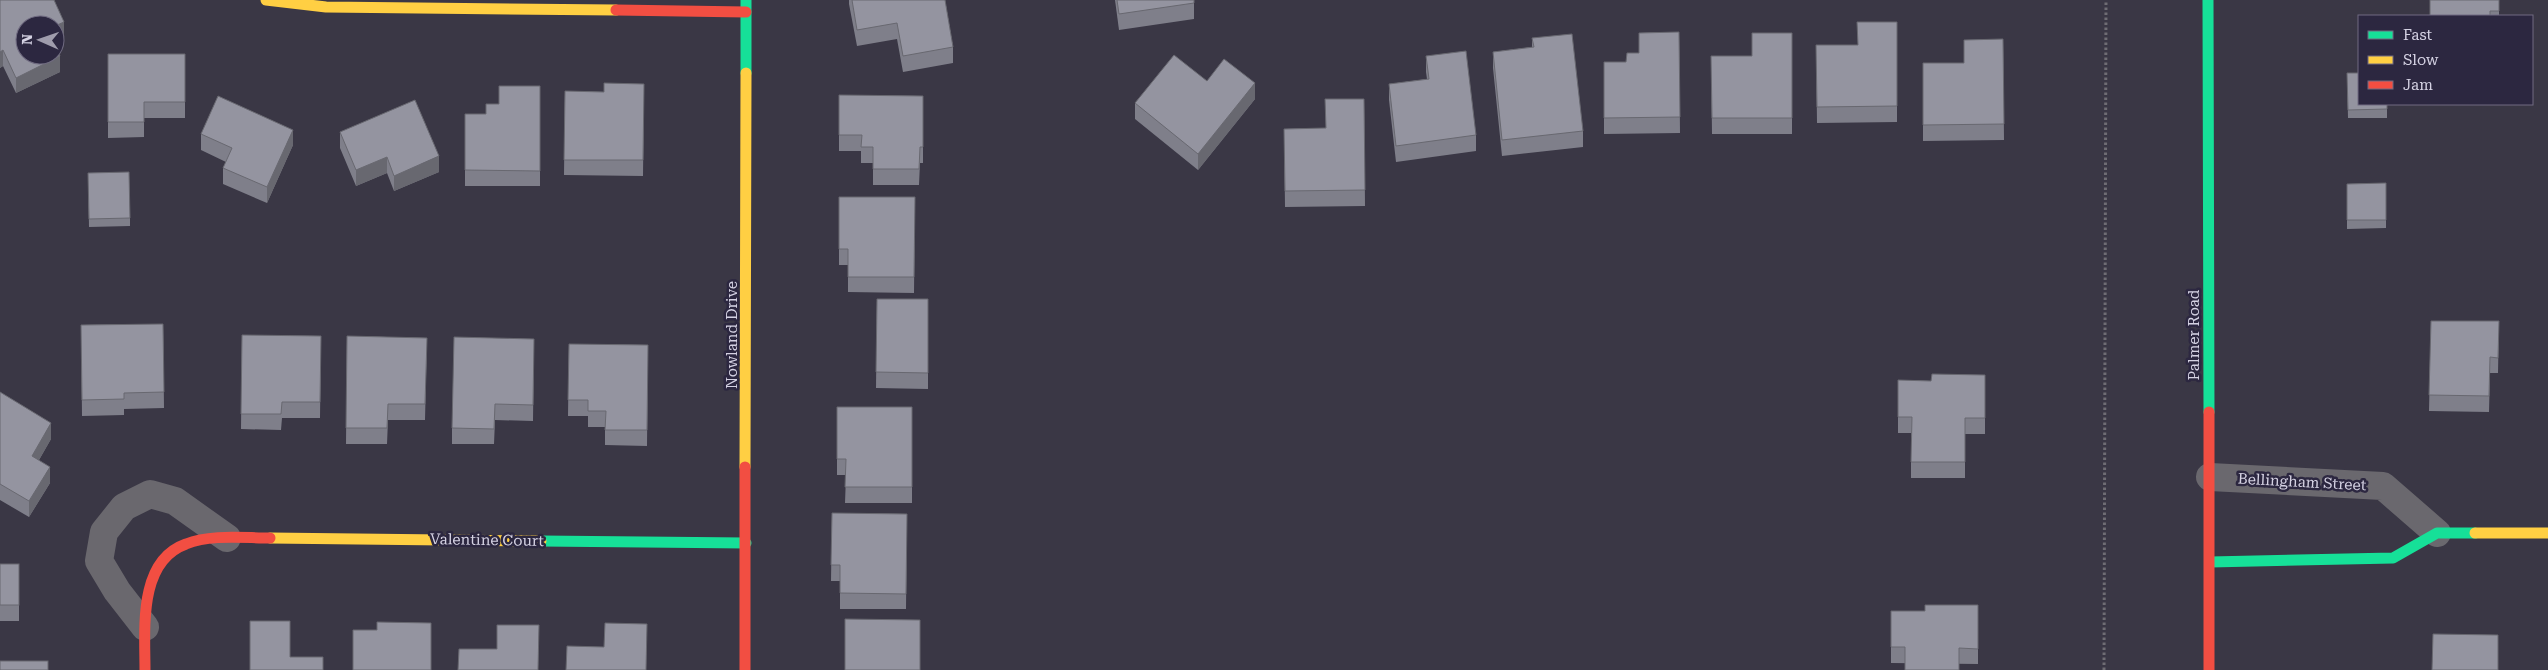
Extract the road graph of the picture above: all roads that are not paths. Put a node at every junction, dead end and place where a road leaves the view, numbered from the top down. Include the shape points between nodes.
1 (266, 0) edge
2 (746, 0) edge
3 (2208, 0) edge
4 (746, 12) junction
5 (2210, 477) junction
6 (2437, 533) junction
7 (2548, 533) edge
8 (227, 538) junction
9 (746, 543) junction
10 (2210, 562) junction
11 (145, 627) junction
12 (145, 670) edge
13 (744, 670) edge
14 (2209, 670) edge

1 - 4 street via 326,6
2 - 4 street, Nowland Drive
3 - 5 street, Palmer Road
4 - 9 street, Nowland Drive
5 - 6 street, Bellingham Street via 2383,486
5 - 10 street, Palmer Road
6 - 7 street
6 - 10 street via 2393,558
8 - 9 street, Valentine Court
8 - 11 street, Valentine Court via 184,544 165,558 150,580
8 - 11 street via 175,501 150,494 124,507 104,532 99,561
9 - 13 street, Nowland Drive
10 - 14 street, Palmer Road
11 - 12 street, Valentine Court

